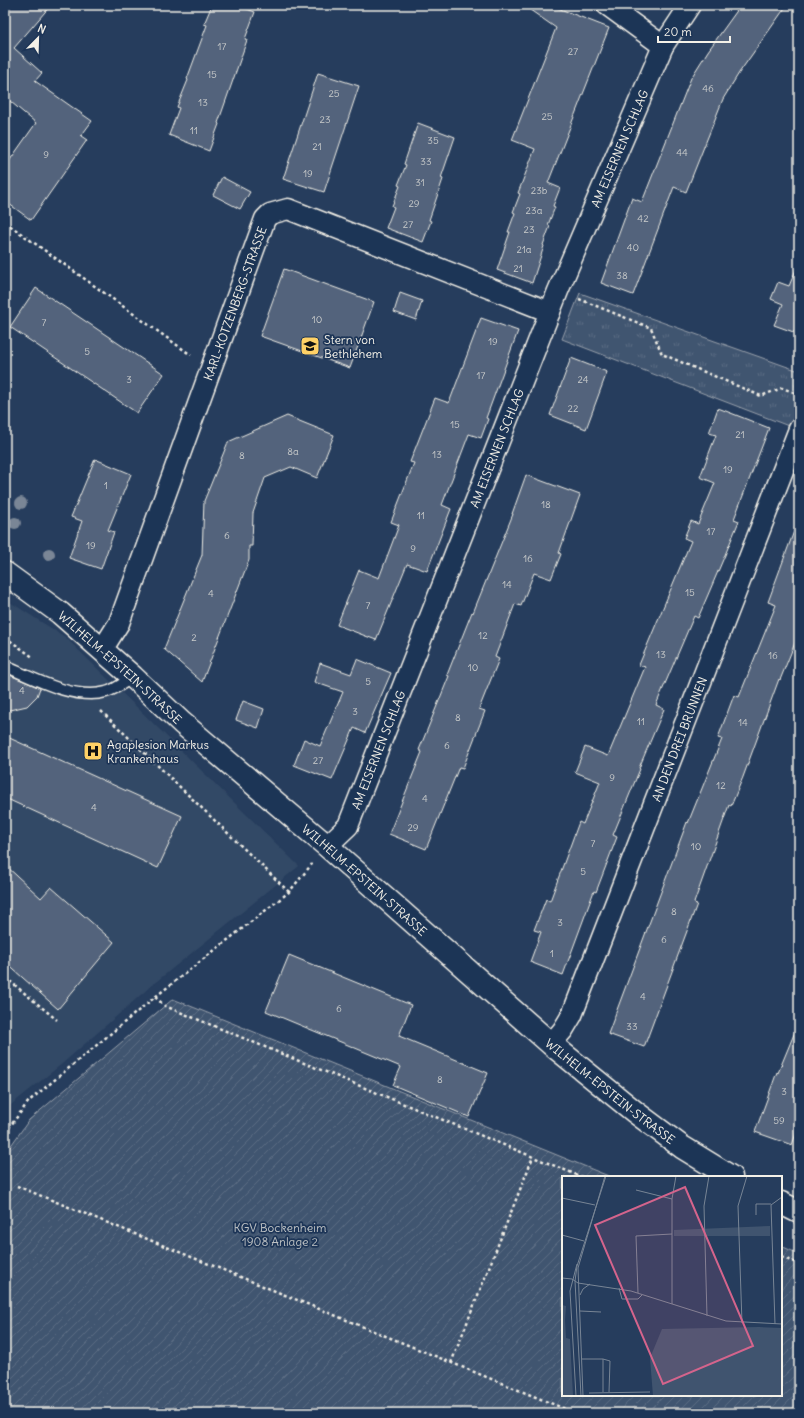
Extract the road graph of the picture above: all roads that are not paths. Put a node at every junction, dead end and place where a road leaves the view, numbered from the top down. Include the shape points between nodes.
1 (607, 5) edge
2 (690, 5) edge
3 (663, 46) junction
4 (550, 312) junction
5 (799, 429) edge
6 (5, 573) edge
7 (102, 650) junction
8 (5, 666) edge
9 (133, 677) junction
10 (327, 846) junction
11 (551, 1044) junction
12 (729, 1176) edge

1 - 3 street
2 - 3 street, AM EISERNEN SCHLAG
3 - 4 street, AM EISERNEN SCHLAG
4 - 7 street, KARL-KOTZENBERG-STRASSE via 288,209 270,214 265,219 119,623
4 - 10 street, AM EISERNEN SCHLAG via 348,826
5 - 11 street, AN DEN DREI BRUNNEN via 572,1015
6 - 7 main road, WILHELM-EPSTEIN-STRASSE via 60,613
7 - 9 main road, WILHELM-EPSTEIN-STRASSE
8 - 9 lane via 50,686 85,695 106,692
9 - 10 main road, WILHELM-EPSTEIN-STRASSE via 182,723
10 - 11 main road, WILHELM-EPSTEIN-STRASSE
11 - 12 main road, WILHELM-EPSTEIN-STRASSE via 670,1138

